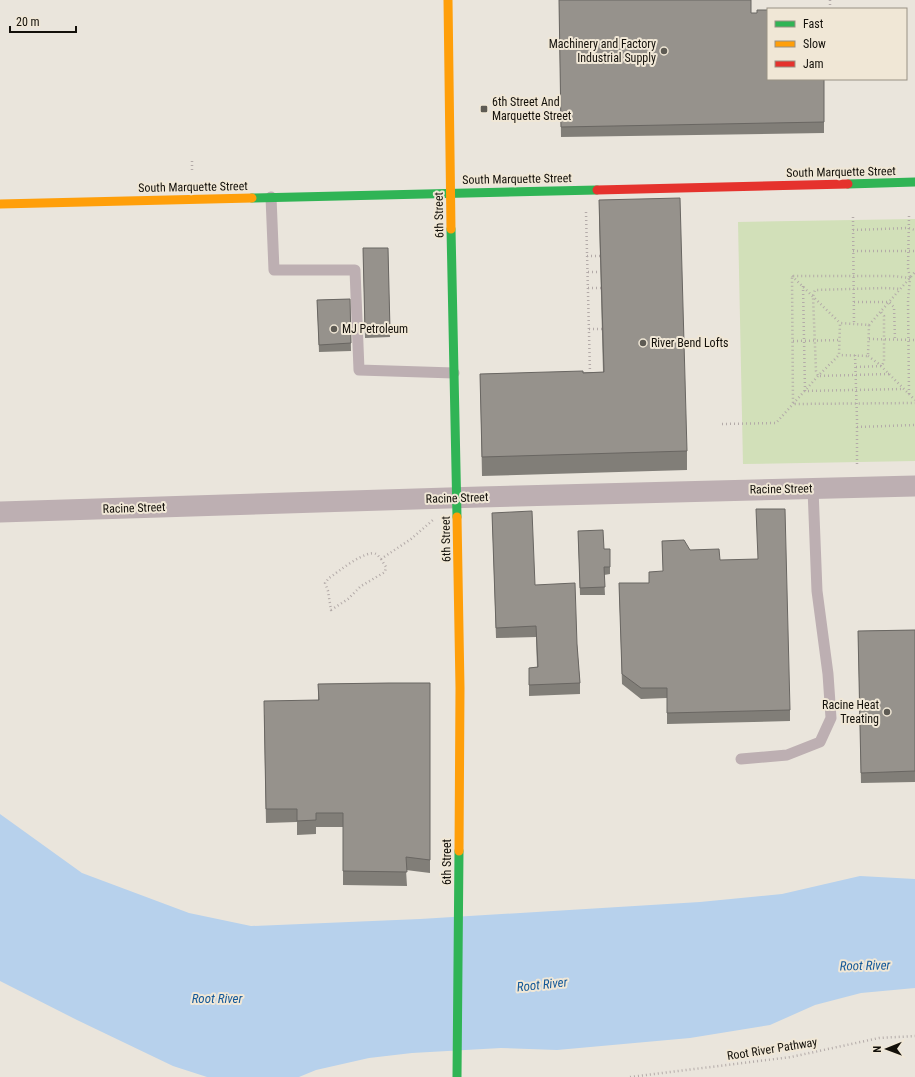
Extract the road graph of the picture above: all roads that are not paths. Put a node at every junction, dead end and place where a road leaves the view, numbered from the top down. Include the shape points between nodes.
1 (448, 0) edge
2 (915, 182) edge
3 (450, 192) junction
4 (271, 197) junction
5 (0, 204) edge
6 (454, 373) junction
7 (915, 486) edge
8 (813, 489) junction
9 (457, 498) junction
10 (0, 512) edge
11 (741, 759) dead end
12 (457, 1077) edge

1 - 3 street, 6th Street
2 - 3 street, South Marquette Street
3 - 4 street, South Marquette Street
3 - 6 street, 6th Street
4 - 5 street, South Marquette Street
4 - 6 lane via 274,270 355,270 359,370
6 - 9 street, 6th Street
7 - 8 street, Racine Street
8 - 9 street, Racine Street
8 - 11 lane via 816,591 828,674 831,718 820,742 787,755
9 - 10 street, Racine Street
9 - 12 street, 6th Street via 460,688

